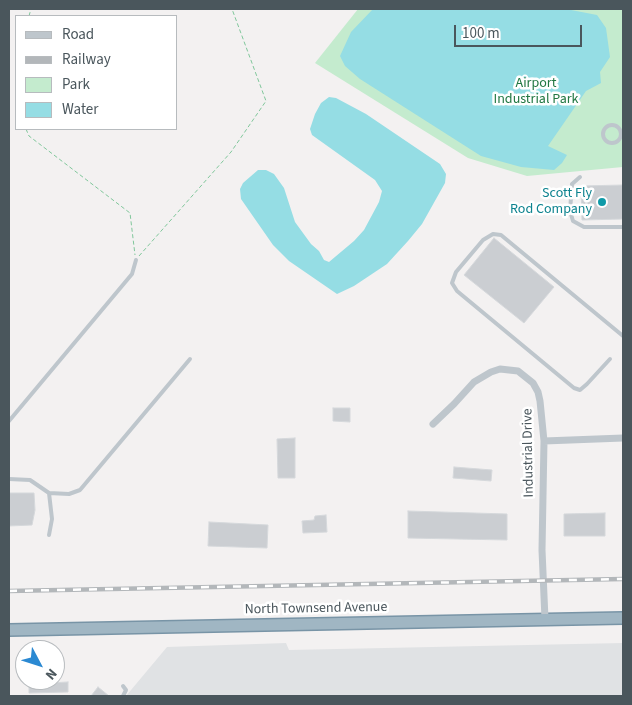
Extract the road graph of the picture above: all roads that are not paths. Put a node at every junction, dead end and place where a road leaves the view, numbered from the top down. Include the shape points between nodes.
1 (621, 135) joint
2 (580, 177) dead end
3 (623, 228) edge
4 (136, 260) road end
5 (623, 336) edge
6 (190, 359) dead end
7 (610, 359) dead end
8 (9, 421) edge
9 (432, 424) dead end
10 (623, 438) edge
11 (544, 442) junction
12 (9, 479) edge
13 (49, 493) junction
14 (49, 535) dead end
15 (623, 618) edge
16 (545, 619) junction
17 (9, 630) edge
18 (123, 686) dead end
19 (123, 696) edge

1 - 1 lane via 620,130 611,125 603,132 604,138 613,143
2 - 3 lane via 572,184 572,221 584,227
4 - 8 lane via 132,274
5 - 7 lane via 501,235 493,234 483,240 456,272 452,282 456,291 574,388 580,390
6 - 13 lane via 80,490 69,494
9 - 11 street, Industrial Drive via 474,382 491,372 509,369 526,376 538,392
10 - 11 street
11 - 16 street, Industrial Drive via 542,550
12 - 13 lane via 30,480
13 - 14 lane via 52,519
15 - 16 highway, North Townsend Avenue
16 - 17 highway, North Townsend Avenue
18 - 19 lane via 126,690

